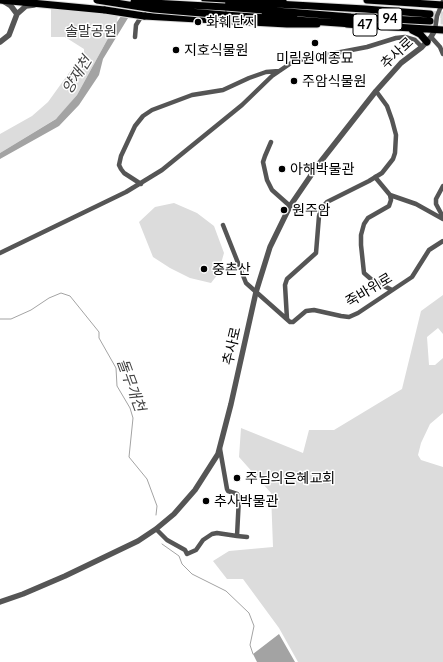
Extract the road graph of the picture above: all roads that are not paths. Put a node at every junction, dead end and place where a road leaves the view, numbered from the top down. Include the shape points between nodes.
1 (1, 0) edge
2 (96, 0) edge
3 (152, 0) edge
4 (205, 0) edge
5 (268, 0) edge
6 (367, 0) edge
7 (44, 4) junction
8 (225, 4) junction
9 (442, 4) edge
10 (365, 9) junction
11 (17, 14) junction
12 (351, 21) junction
13 (400, 27) junction
14 (435, 30) junction
15 (443, 30) edge
16 (135, 37) dead end
17 (0, 42) edge
18 (426, 42) junction
19 (443, 54) edge
20 (279, 71) junction
21 (376, 91) junction
22 (271, 142) dead end
23 (375, 177) junction
24 (140, 184) junction
25 (443, 186) edge
26 (390, 195) junction
27 (290, 206) junction
28 (443, 218) edge
29 (223, 225) dead end
30 (443, 241) edge
31 (0, 253) edge
32 (392, 290) junction
33 (256, 292) junction
34 (287, 319) junction
35 (220, 447) junction
36 (156, 529) junction
37 (237, 536) junction
38 (247, 537) dead end
39 (0, 602) edge

1 - 7 main road, 47
1 - 11 street via 12,6
2 - 8 main road, 94, bridge
2 - 12 main road, bridge via 154,9 225,15
3 - 16 street via 136,25
4 - 8 main road, 94
5 - 10 main road
6 - 9 main road, 47
7 - 11 street via 26,6
7 - 12 main road, 47, bridge via 146,16 287,24
8 - 10 main road, 94
8 - 12 main road
9 - 14 street
10 - 12 main road, 94 via 430,17
11 - 17 street via 9,35
12 - 13 main road, 47
13 - 14 main road, 47
13 - 18 main road via 416,31
14 - 15 main road, 47
14 - 18 street, 추사로
18 - 19 street via 440,47
18 - 20 street via 396,38 366,47 294,61
18 - 21 street, 추사로 via 401,63
20 - 24 street via 242,105 162,170
20 - 24 street via 266,72 223,90 192,95 143,116 135,126 119,165 124,173
21 - 23 street via 387,106 396,135 393,159 382,173
21 - 27 street, 추사로 via 318,165
22 - 27 street via 263,162 266,180 280,199
23 - 26 street
23 - 34 street via 327,202 321,209 316,253 287,279
24 - 31 street
25 - 28 street via 436,204
26 - 28 street via 416,204
26 - 32 street via 388,206 368,218 364,224 361,245 364,273
27 - 33 street, 추사로 via 270,247
29 - 33 street via 246,283
30 - 32 street, 죽바위로 via 429,250 412,277
32 - 34 street, 죽바위로 via 348,317 314,310 306,311 293,322
33 - 34 street
33 - 35 street, 추사로
35 - 36 street, 추사로 via 195,490 174,514
35 - 37 street via 228,492 239,497
36 - 37 street via 187,554 196,550 203,540 212,534
36 - 39 street, 추사로 via 118,552
37 - 38 street

